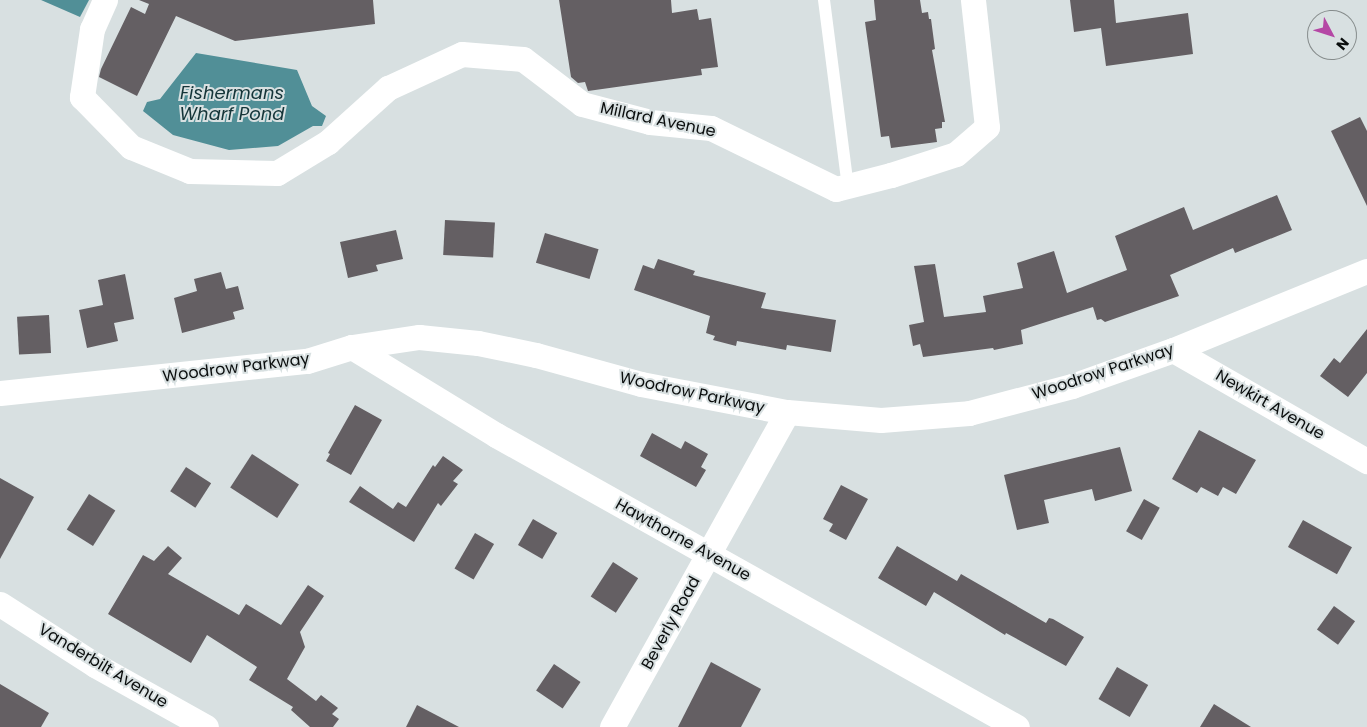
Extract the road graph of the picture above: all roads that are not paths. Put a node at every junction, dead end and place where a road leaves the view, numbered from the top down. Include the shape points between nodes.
1 (105, 0) edge
2 (824, 0) edge
3 (973, 0) edge
4 (848, 188) junction
5 (1367, 271) edge
6 (352, 347) junction
7 (1173, 350) junction
8 (0, 393) edge
9 (787, 412) junction
10 (1367, 461) edge
11 (709, 555) junction
12 (0, 604) edge
13 (206, 727) edge
14 (612, 727) edge
15 (1017, 727) edge

1 - 4 street, Millard Avenue via 92,29 82,97 131,146 190,170 277,173 328,142 388,88 462,54 523,60 582,104 650,122 711,128 836,189
2 - 4 lane
3 - 4 street, Millard Avenue via 987,127 956,154
5 - 7 street, Woodrow Parkway
6 - 8 street, Woodrow Parkway via 307,361
6 - 9 street, Woodrow Parkway via 419,337 478,343 536,355 641,384
6 - 11 street, Hawthorne Avenue via 496,435
7 - 9 street, Woodrow Parkway via 1072,386 968,412 881,420
7 - 10 street, Newkirt Avenue
9 - 11 street, Beverly Road
11 - 14 street, Beverly Road
11 - 15 street, Hawthorne Avenue
12 - 13 street, Vanderbilt Avenue via 96,665

